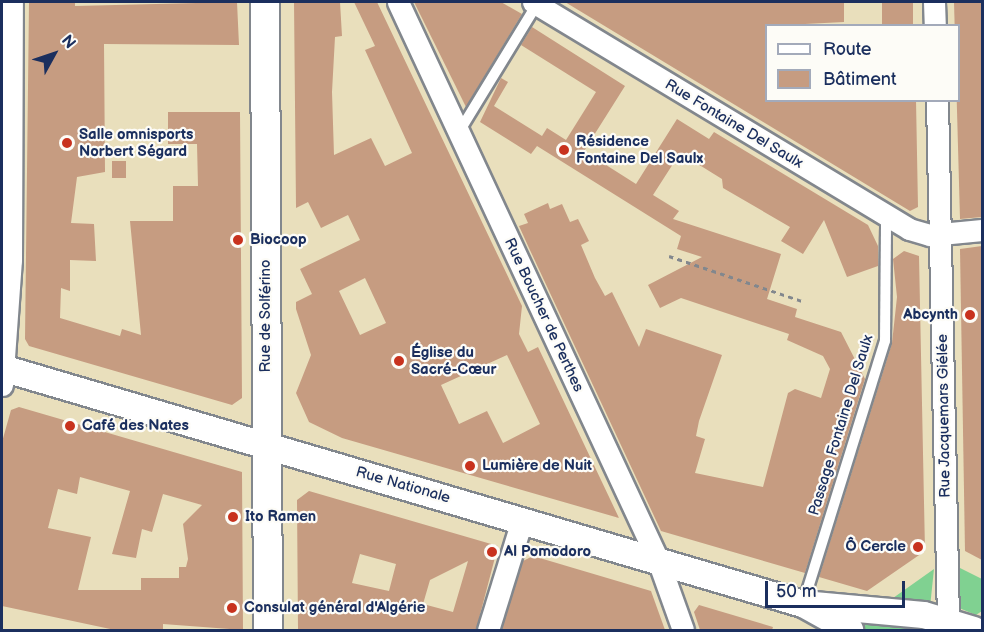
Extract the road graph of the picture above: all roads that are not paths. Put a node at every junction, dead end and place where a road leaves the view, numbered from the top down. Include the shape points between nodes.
1 (12, 2) edge
2 (265, 2) edge
3 (398, 2) edge
4 (934, 2) edge
5 (535, 3) edge
6 (935, 24) edge
7 (937, 102) edge
8 (459, 132) junction
9 (886, 216) junction
10 (982, 230) edge
11 (940, 234) junction
12 (3, 374) edge
13 (266, 445) junction
14 (522, 520) junction
15 (658, 560) junction
16 (803, 604) junction
17 (969, 627) edge
18 (268, 630) edge
19 (488, 630) edge
20 (683, 630) edge
21 (850, 630) edge

1 - 12 street
2 - 13 main road, Rue de Solférino
3 - 8 street, Rue Boucher de Perthes
4 - 6 street
5 - 8 lane
5 - 9 street, Rue Fontaine Del Saulx
7 - 11 street, Rue Jacquemars Giélée
8 - 15 street, Rue Boucher de Perthes
9 - 11 street, Rue Fontaine Del Saulx via 919,232
9 - 16 lane, Passage Fontaine Del Saulx via 885,341
10 - 11 street, Rue Fontaine Del Saulx
11 - 17 street, Rue Jacquemars Giélée via 947,551
12 - 13 street, Rue Nationale
13 - 14 street, Rue Nationale
13 - 18 main road, Rue de Solférino
14 - 15 street, Rue Nationale
14 - 19 street
15 - 16 street, Rue Nationale
15 - 20 street, Rue Boucher de Perthes
16 - 17 street, Rue Nationale
16 - 21 street, Rue Nationale

